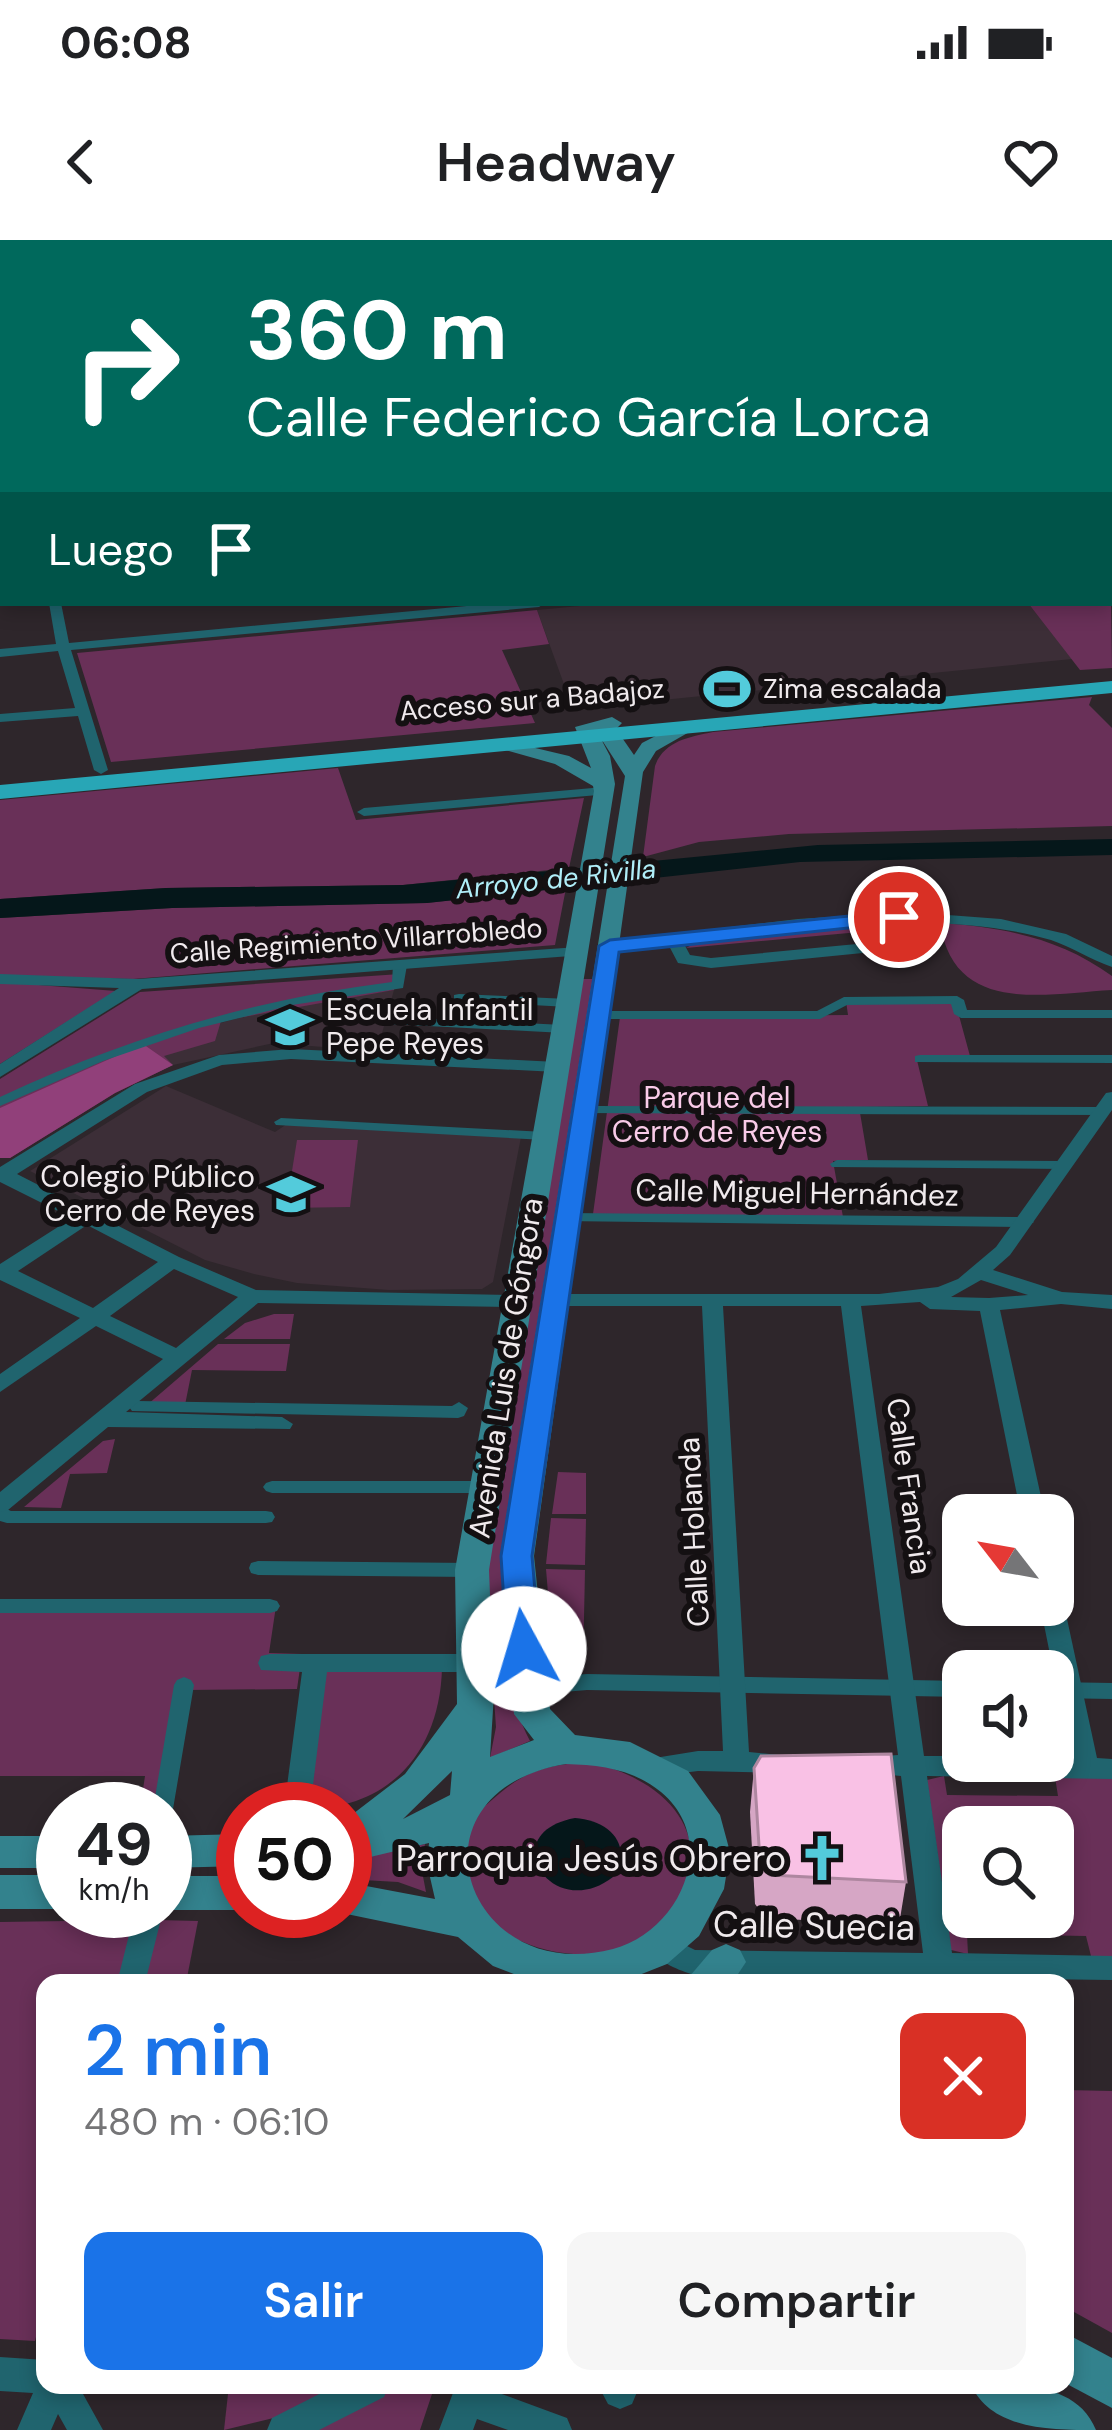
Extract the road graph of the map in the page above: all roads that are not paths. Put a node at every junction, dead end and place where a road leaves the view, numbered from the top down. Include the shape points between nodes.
1 (56, 606) edge
2 (442, 608) edge
3 (269, 621) junction
4 (62, 643) junction
5 (2, 650) edge
6 (1112, 676) edge
7 (1112, 687) edge
8 (83, 711) junction
9 (0, 718) edge
10 (688, 727) junction
11 (595, 730) junction
12 (498, 745) junction
13 (633, 772) junction
14 (104, 776) junction
15 (0, 780) edge
16 (605, 787) junction
17 (0, 792) edge
18 (364, 812) dead end
19 (603, 891) junction
20 (908, 917) junction
21 (674, 940) junction
22 (610, 946) junction
23 (578, 952) junction
24 (1112, 958) edge
25 (400, 965) junction
26 (0, 979) edge
27 (138, 984) junction
28 (459, 998) dead end
29 (1112, 1014) edge
30 (577, 1016) junction
31 (394, 1021) dead end
32 (920, 1059) dead end
33 (1112, 1059) edge
34 (557, 1067) junction
35 (0, 1072) edge
36 (0, 1102) edge
37 (1109, 1103) edge
38 (582, 1110) junction
39 (281, 1122) dead end
40 (545, 1136) junction
41 (837, 1164) dead end
42 (1065, 1165) junction
43 (1, 1174) edge
44 (86, 1217) junction
45 (567, 1218) junction
46 (1026, 1222) junction
47 (172, 1261) junction
48 (1, 1272) edge
49 (980, 1273) junction
50 (253, 1296) junction
51 (1060, 1298) junction
52 (909, 1299) junction
53 (553, 1300) junction
54 (712, 1300) junction
55 (850, 1300) junction
56 (516, 1301) junction
57 (1112, 1302) edge
58 (989, 1305) junction
59 (94, 1317) junction
60 (178, 1358) junction
61 (0, 1384) edge
62 (138, 1407) dead end
63 (467, 1408) dead end
64 (104, 1419) junction
65 (282, 1424) dead end
66 (486, 1486) junction
67 (272, 1487) dead end
68 (1030, 1494) edge
69 (0, 1508) edge
70 (266, 1517) dead end
71 (258, 1568) dead end
72 (472, 1570) junction
73 (0, 1606) edge
74 (270, 1606) dead end
75 (270, 1663) dead end
76 (316, 1663) junction
77 (474, 1663) junction
78 (732, 1684) junction
79 (184, 1685) dead end
80 (529, 1687) junction
81 (902, 1688) junction
82 (942, 1688) edge
83 (1074, 1690) edge
84 (1112, 1691) edge
85 (476, 1706) junction
86 (1074, 1716) edge
87 (566, 1749) junction
88 (736, 1762) junction
89 (803, 1764) edge
90 (847, 1765) edge
91 (913, 1766) junction
92 (651, 1767) junction
93 (1099, 1769) edge
94 (168, 1782) edge
95 (301, 1782) edge
96 (464, 1800) junction
97 (372, 1827) edge
98 (372, 1840) edge
99 (0, 1852) edge
100 (36, 1852) edge
101 (0, 1892) edge
102 (36, 1892) edge
103 (372, 1904) edge
104 (466, 1921) junction
105 (142, 1938) edge
106 (656, 1962) edge
107 (939, 1966) junction
108 (1112, 1968) edge
109 (715, 1973) edge
110 (133, 1974) edge
111 (549, 1974) edge
112 (560, 1974) edge
113 (1074, 2362) edge
114 (0, 2374) edge
115 (36, 2376) edge
116 (1112, 2384) edge
117 (52, 2394) edge
118 (55, 2394) edge
119 (62, 2394) edge
120 (354, 2394) edge
121 (1010, 2394) edge
122 (466, 2405) edge
123 (34, 2430) edge
124 (52, 2430) edge
125 (86, 2430) edge
126 (284, 2430) edge
127 (555, 2430) edge
128 (1072, 2430) edge

1 - 4 street
2 - 3 street
2 - 3 street
3 - 4 street
3 - 4 street via 227,632
4 - 5 street
4 - 8 street
6 - 11 highway, Acceso sur a Badajoz
7 - 10 highway, Acceso sur a Badajoz
8 - 9 street
8 - 14 street
10 - 11 highway, Acceso sur a Badajoz
10 - 13 main road via 649,747
11 - 12 highway, Acceso sur a Badajoz
11 - 13 main road
11 - 14 highway, Acceso sur a Badajoz
11 - 16 main road
12 - 14 highway, Acceso sur a Badajoz
12 - 16 main road via 547,755
13 - 19 main road, Avenida Luis de Góngora via 624,857
14 - 15 highway
14 - 17 highway
16 - 18 street
16 - 19 main road, Avenida Luis de Góngora via 593,861
19 - 22 main road, Avenida Luis de Góngora
19 - 23 main road, Avenida Luis de Góngora
20 - 21 street
20 - 21 street via 916,935 903,944 731,961 684,959
20 - 24 street via 996,921
21 - 22 street
22 - 30 main road, Avenida Luis de Góngora
23 - 25 street, Calle Regimiento Villarrobledo
23 - 30 main road, Avenida Luis de Góngora
25 - 27 street, Calle Regimiento Villarrobledo
25 - 36 street via 398,986 175,1028
26 - 27 street, Calle Regimiento Villarrobledo
27 - 35 street
28 - 30 street
29 - 30 street via 844,1001 820,1015
30 - 31 street
30 - 34 main road, Avenida Luis de Góngora
30 - 38 main road, Avenida Luis de Góngora
32 - 33 street
34 - 40 main road, Avenida Luis de Góngora
34 - 43 street via 291,1054 219,1060 141,1088
37 - 38 street
37 - 42 street
38 - 45 main road, Avenida Luis de Góngora
39 - 40 street
40 - 56 main road, Avenida Luis de Góngora
41 - 42 street
42 - 46 street
43 - 44 street
44 - 47 street
44 - 48 street
45 - 46 street, Calle Miguel Hernández
45 - 53 main road, Avenida Luis de Góngora
46 - 49 street
47 - 50 street
47 - 59 street
48 - 59 street
49 - 51 street
49 - 52 street via 943,1293
50 - 56 street
50 - 60 street
51 - 57 street
51 - 58 street
52 - 55 street
52 - 58 street
53 - 54 street
53 - 80 main road, Avenida Luis de Góngora via 517,1556
54 - 55 street
54 - 78 street, Calle Holanda
55 - 81 street, Calle Francia
56 - 66 main road, Avenida Luis de Góngora
58 - 68 street
59 - 60 street
59 - 61 street
60 - 64 street
62 - 63 street
64 - 65 street
64 - 69 street
66 - 67 street
66 - 72 main road, Avenida Luis de Góngora
69 - 70 street via 8,1517
71 - 72 street
72 - 77 main road, Avenida Luis de Góngora
73 - 74 street
75 - 76 street
76 - 77 street
76 - 95 street
77 - 85 main road, Avenida Luis de Góngora
78 - 80 street
78 - 81 street
78 - 88 street, Calle Holanda
79 - 94 street
80 - 87 main road, Avenida Luis de Góngora via 532,1714
81 - 82 street
81 - 91 street, Calle Francia
83 - 84 street
85 - 96 main road, Avenida Luis de Góngora
85 - 97 main road via 434,1773
86 - 93 street
87 - 92 main road
87 - 96 main road via 513,1762
88 - 89 street
88 - 92 street
90 - 91 street
91 - 93 street
91 - 107 street, Calle Francia
92 - 106 main road via 695,1806 710,1842 710,1880 695,1914
96 - 98 main road via 413,1833
96 - 104 main road via 451,1824 444,1872
99 - 100 main road
101 - 102 main road
103 - 104 main road
104 - 111 main road via 492,1946
105 - 110 street
106 - 109 street, Calle Suecia via 691,1962
106 - 112 main road
107 - 108 street, Calle Suecia
107 - 109 street, Calle Suecia
113 - 116 main road
114 - 115 street
117 - 123 street
118 - 124 street
119 - 125 street
120 - 126 street
121 - 128 main road
122 - 127 street

